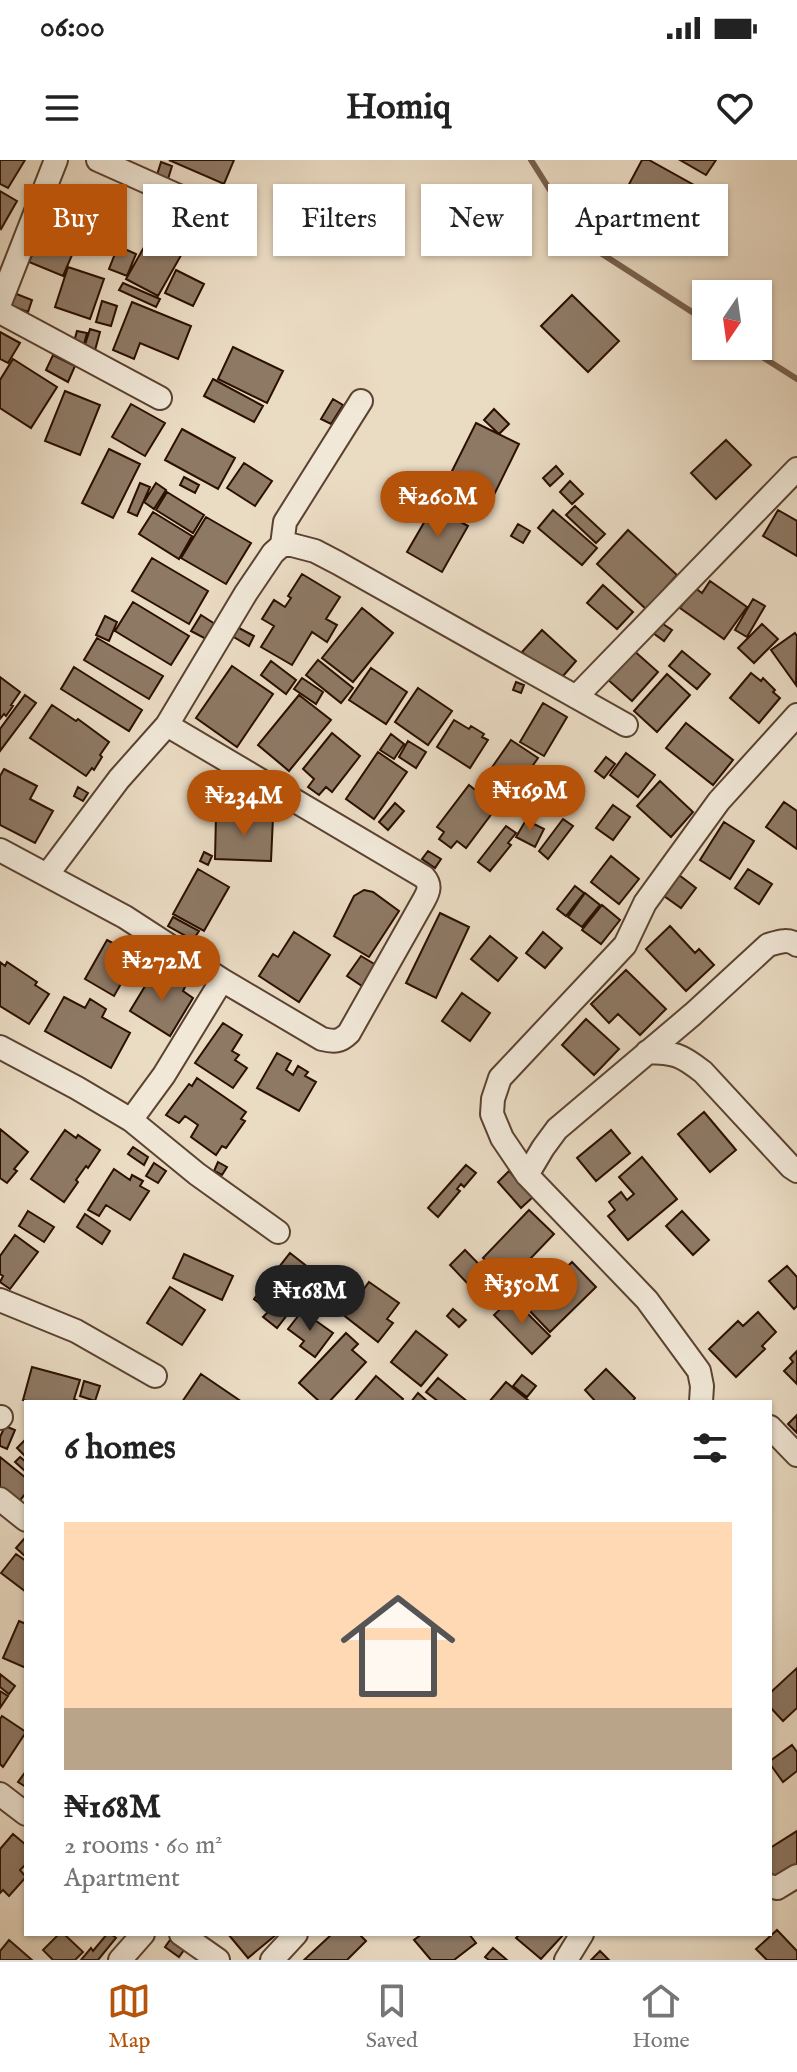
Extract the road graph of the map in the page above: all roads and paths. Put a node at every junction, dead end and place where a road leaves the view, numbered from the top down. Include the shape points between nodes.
1 (56, 160) edge
2 (98, 160) edge
3 (152, 184) edge
4 (0, 303) edge
5 (0, 312) edge
6 (160, 398) dead end
7 (361, 401) dead end
8 (797, 469) edge
9 (282, 545) junction
10 (576, 697) junction
11 (797, 715) edge
12 (167, 725) junction
13 (626, 725) dead end
14 (0, 850) edge
15 (47, 875) junction
16 (797, 945) edge
17 (222, 980) junction
18 (0, 1047) edge
19 (647, 1052) junction
20 (131, 1120) junction
21 (797, 1171) edge
22 (527, 1175) junction
23 (278, 1232) dead end
24 (0, 1300) edge
25 (155, 1376) dead end
26 (701, 1400) edge
27 (772, 1429) edge
28 (797, 1455) edge
29 (0, 1499) edge
30 (24, 1518) edge
31 (0, 1794) edge
32 (24, 1812) edge
33 (797, 1876) edge
34 (772, 1887) edge
35 (141, 1936) edge
36 (184, 1936) edge
37 (294, 1936) edge
38 (581, 1936) edge
39 (120, 1960) edge
40 (218, 1960) edge
41 (272, 1960) edge
42 (566, 1960) edge

1 - 4 street
2 - 3 street
5 - 6 street
7 - 9 street via 285,522
8 - 10 street
9 - 10 street via 315,551
9 - 12 street via 246,593
10 - 13 street
11 - 22 street via 719,801 645,903 625,945 500,1078 492,1114
12 - 15 street
12 - 17 street via 424,877 429,885 341,1041 322,1039
14 - 15 street
15 - 17 street via 125,917
16 - 19 street via 768,945
17 - 20 street
18 - 20 street
19 - 21 street via 687,1059
19 - 22 street via 557,1129
20 - 23 street
22 - 26 street via 647,1300 699,1371
24 - 25 street via 76,1331
27 - 28 street
29 - 30 street
31 - 32 street
33 - 34 street
35 - 39 street
36 - 40 street
37 - 41 street
38 - 42 street

